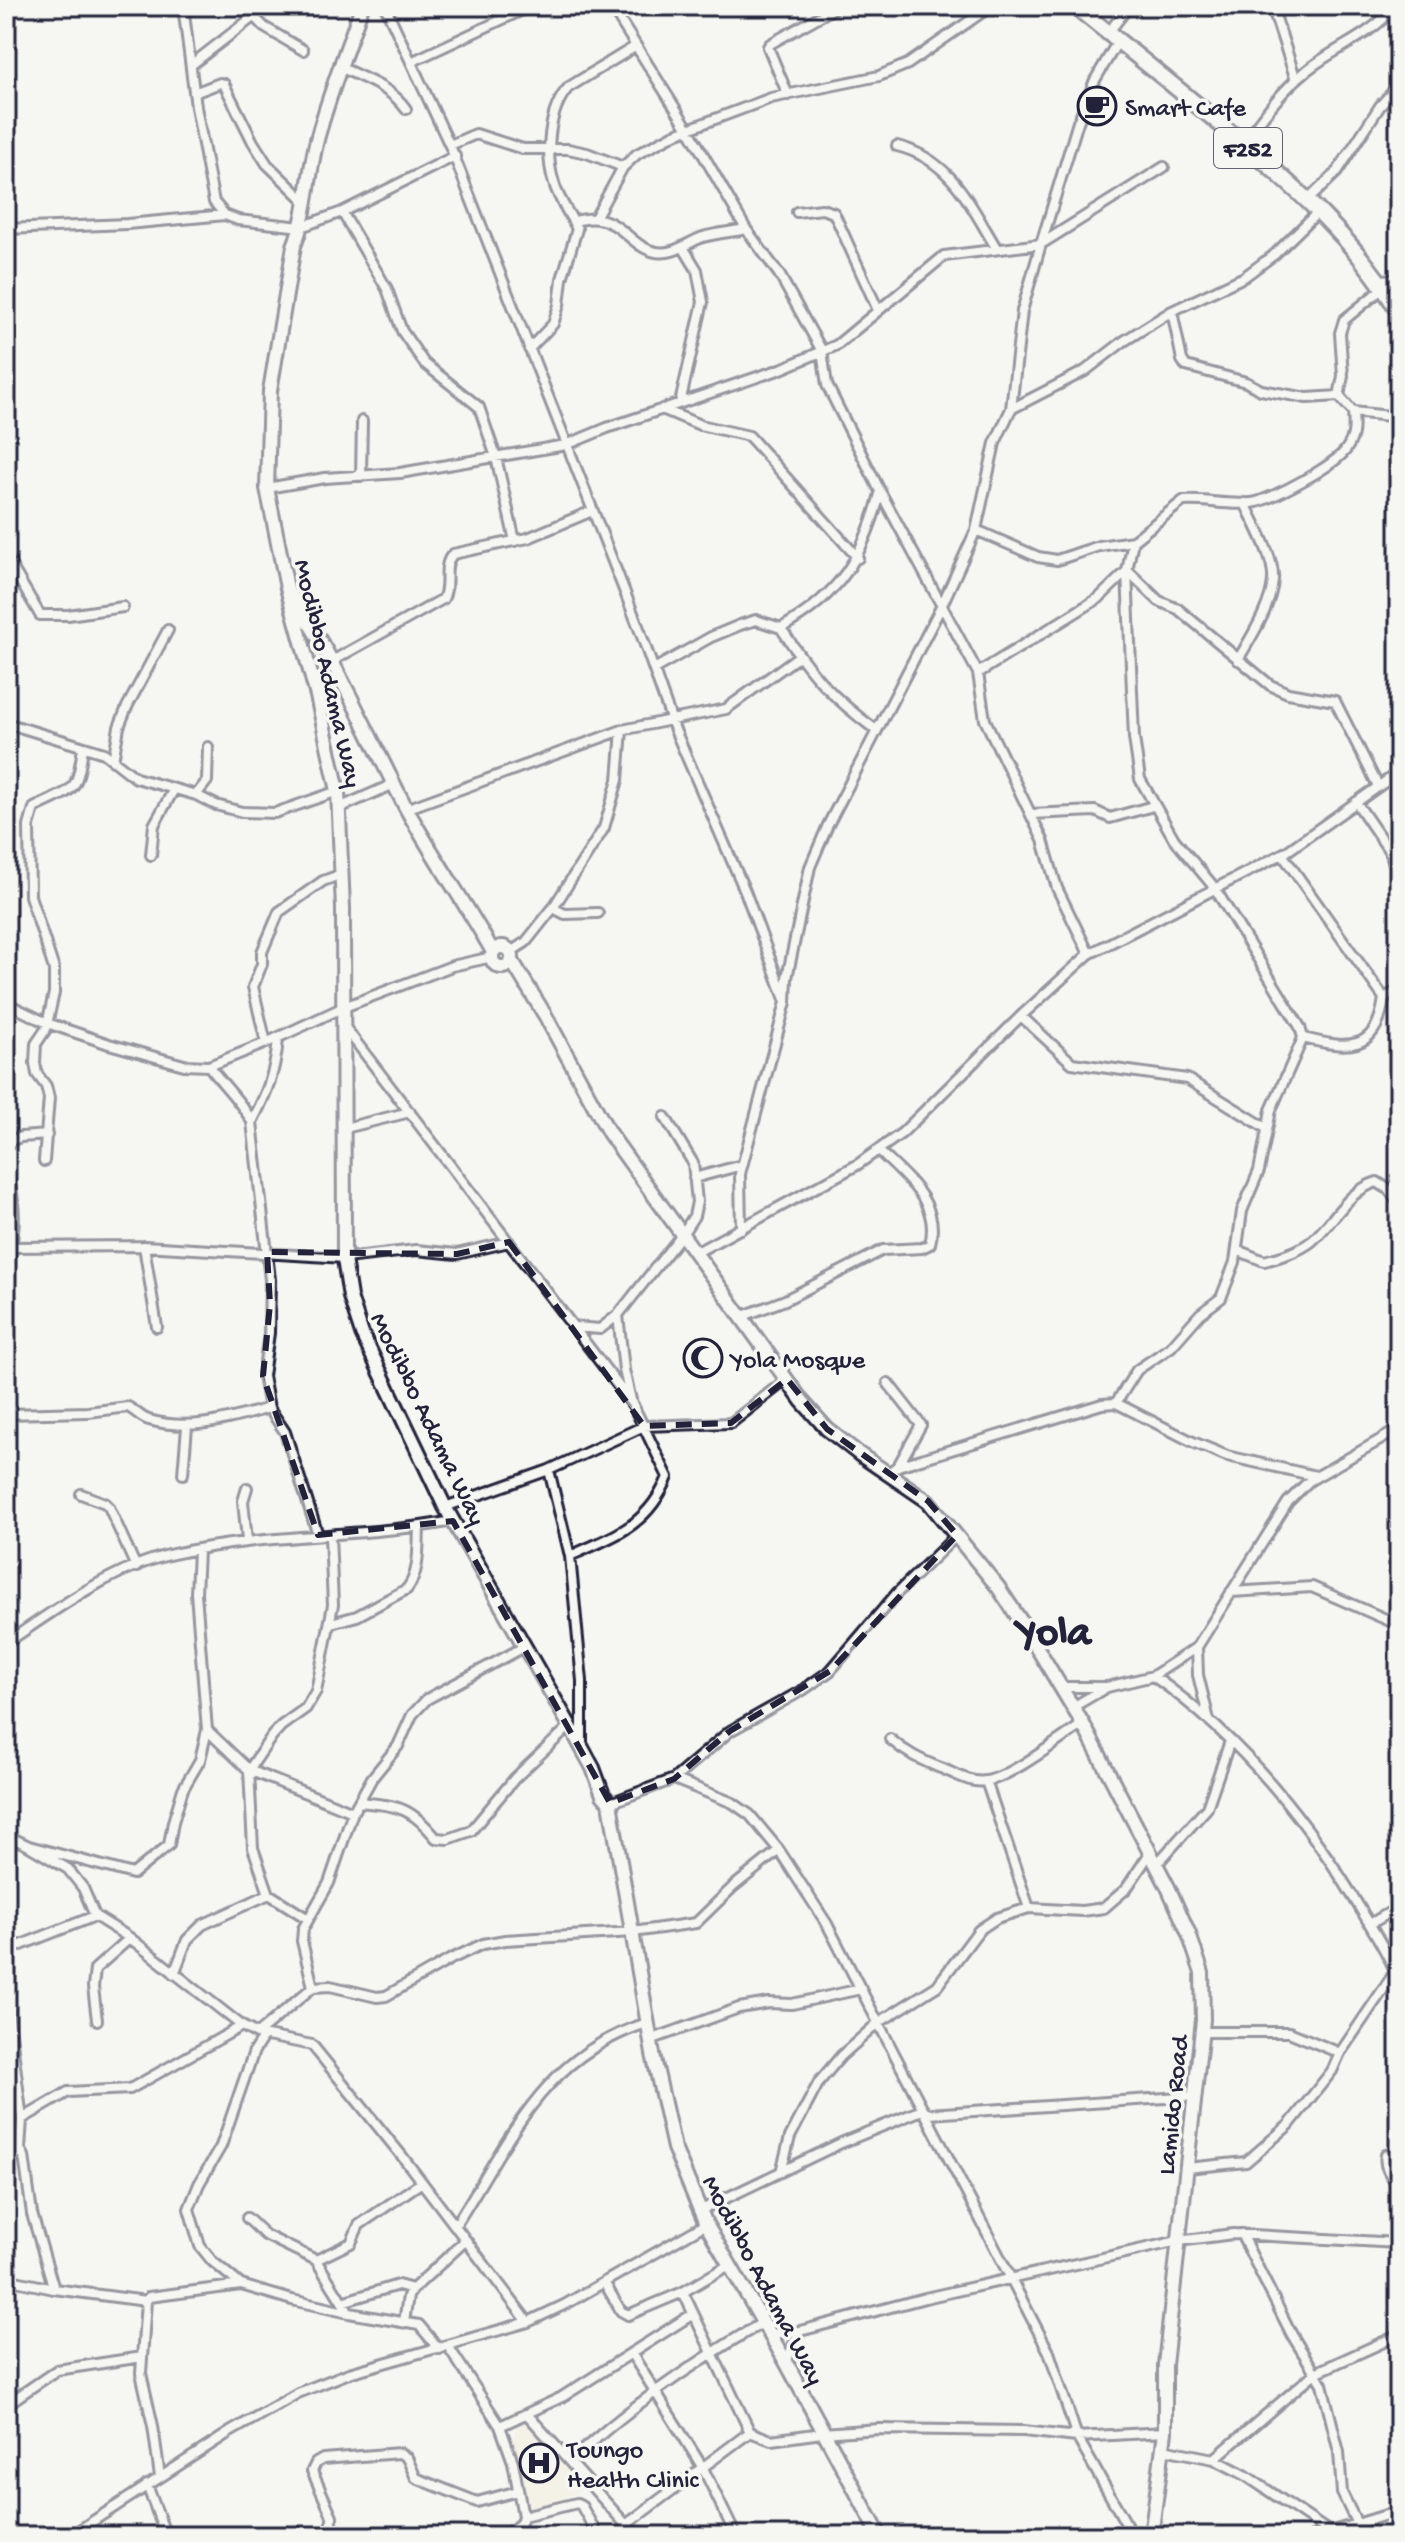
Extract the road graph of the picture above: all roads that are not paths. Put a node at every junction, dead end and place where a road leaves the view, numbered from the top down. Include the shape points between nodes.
1 (183, 6) edge
2 (244, 6) edge
3 (362, 6) edge
4 (385, 6) edge
5 (531, 6) edge
6 (611, 6) edge
7 (838, 6) edge
8 (991, 6) edge
9 (1075, 6) edge
10 (1129, 6) edge
11 (1272, 6) edge
12 (1379, 6) edge
13 (1388, 14) junction
14 (1399, 16) edge
15 (253, 17) junction
16 (1113, 37) junction
17 (636, 46) junction
18 (303, 50) dead end
19 (411, 62) junction
20 (191, 65) junction
21 (340, 67) junction
22 (1296, 80) junction
23 (1399, 85) edge
24 (194, 93) junction
25 (788, 95) junction
26 (406, 109) dead end
27 (689, 130) junction
28 (1243, 143) junction
29 (450, 145) junction
30 (897, 146) dead end
31 (551, 151) junction
32 (455, 156) junction
33 (623, 167) junction
34 (1164, 167) dead end
35 (304, 200) junction
36 (1308, 200) junction
37 (1319, 211) junction
38 (342, 212) junction
39 (797, 212) dead end
40 (225, 215) junction
41 (595, 218) junction
42 (573, 221) junction
43 (301, 227) junction
44 (6, 229) edge
45 (746, 229) junction
46 (1041, 244) junction
47 (683, 247) junction
48 (997, 249) junction
49 (1399, 279) edge
50 (1382, 284) junction
51 (878, 310) junction
52 (1172, 311) junction
53 (1399, 312) edge
54 (529, 349) junction
55 (822, 351) junction
56 (1339, 396) junction
57 (680, 403) junction
58 (662, 409) junction
59 (1011, 409) junction
60 (1353, 412) junction
61 (1399, 417) edge
62 (362, 421) dead end
63 (566, 445) junction
64 (496, 457) junction
65 (361, 476) junction
66 (267, 488) junction
67 (881, 493) junction
68 (1245, 503) junction
69 (592, 511) junction
70 (976, 530) junction
71 (515, 541) junction
72 (1133, 541) junction
73 (6, 557) edge
74 (858, 558) junction
75 (1127, 571) junction
76 (287, 588) junction
77 (123, 607) dead end
78 (941, 607) junction
79 (781, 628) junction
80 (168, 630) dead end
81 (799, 656) junction
82 (1238, 660) junction
83 (332, 661) junction
84 (654, 669) junction
85 (978, 673) junction
86 (671, 719) junction
87 (6, 723) edge
88 (622, 730) junction
89 (876, 730) junction
90 (208, 747) dead end
91 (83, 748) junction
92 (113, 761) junction
93 (1399, 772) edge
94 (394, 784) junction
95 (1378, 786) junction
96 (173, 791) junction
97 (338, 791) junction
98 (196, 795) junction
99 (1356, 802) junction
100 (1153, 806) junction
101 (339, 808) junction
102 (406, 809) junction
103 (1031, 814) junction
104 (1282, 854) junction
105 (151, 855) dead end
106 (342, 874) junction
107 (1399, 878) edge
108 (1214, 887) junction
109 (553, 908) junction
110 (598, 913) dead end
111 (1089, 954) junction
112 (502, 956) junction
113 (1399, 990) edge
114 (1384, 998) junction
115 (786, 1002) junction
116 (6, 1003) edge
117 (344, 1007) junction
118 (1021, 1016) junction
119 (47, 1023) junction
120 (343, 1024) junction
121 (278, 1038) junction
122 (1303, 1038) junction
123 (266, 1043) junction
124 (209, 1066) junction
125 (410, 1112) junction
126 (665, 1117) dead end
127 (252, 1122) junction
128 (345, 1128) junction
129 (1266, 1128) junction
130 (47, 1135) junction
131 (6, 1142) edge
132 (878, 1150) junction
133 (44, 1161) dead end
134 (742, 1165) junction
135 (6, 1172) edge
136 (694, 1178) junction
137 (1399, 1203) edge
138 (741, 1229) junction
139 (683, 1233) junction
140 (509, 1242) junction
141 (9, 1246) edge
142 (144, 1246) junction
143 (1237, 1250) junction
144 (267, 1252) junction
145 (697, 1252) junction
146 (345, 1258) junction
147 (6, 1279) edge
148 (618, 1315) junction
149 (743, 1316) junction
150 (157, 1327) dead end
151 (574, 1327) junction
152 (787, 1379) junction
153 (888, 1383) dead end
154 (1116, 1403) junction
155 (633, 1405) junction
156 (269, 1408) junction
157 (6, 1414) edge
158 (644, 1426) junction
159 (187, 1427) junction
160 (1399, 1429) edge
161 (549, 1470) junction
162 (892, 1470) junction
163 (183, 1474) dead end
164 (1316, 1476) junction
165 (247, 1488) dead end
166 (81, 1494) dead end
167 (445, 1507) junction
168 (453, 1521) junction
169 (419, 1527) junction
170 (318, 1535) junction
171 (330, 1535) junction
172 (957, 1535) junction
173 (247, 1540) junction
174 (198, 1551) junction
175 (570, 1556) junction
176 (136, 1567) junction
177 (1231, 1592) junction
178 (331, 1623) junction
179 (1399, 1628) edge
180 (6, 1643) edge
181 (524, 1647) junction
182 (1197, 1647) junction
183 (1153, 1676) junction
184 (1062, 1687) junction
185 (1107, 1687) junction
186 (1073, 1707) junction
187 (1209, 1720) junction
188 (1083, 1724) junction
189 (570, 1726) junction
190 (207, 1730) junction
191 (890, 1739) dead end
192 (1230, 1741) junction
193 (582, 1749) junction
194 (249, 1770) junction
195 (674, 1779) junction
196 (986, 1781) junction
197 (359, 1802) junction
198 (610, 1803) junction
199 (353, 1812) junction
200 (6, 1835) edge
201 (29, 1846) junction
202 (779, 1850) junction
203 (1153, 1859) junction
204 (269, 1894) junction
205 (1399, 1907) edge
206 (1029, 1908) junction
207 (95, 1916) junction
208 (308, 1919) junction
209 (1370, 1924) junction
210 (633, 1932) junction
211 (130, 1938) junction
212 (6, 1951) edge
213 (174, 1974) junction
214 (1397, 1976) edge
215 (313, 1987) junction
216 (861, 1989) junction
217 (6, 1995) edge
218 (97, 2020) dead end
219 (647, 2023) junction
220 (878, 2023) junction
221 (242, 2026) junction
222 (1201, 2032) junction
223 (257, 2034) junction
224 (650, 2040) junction
225 (1340, 2053) junction
226 (1195, 2096) junction
227 (922, 2110) junction
228 (22, 2119) junction
229 (20, 2149) junction
230 (1399, 2151) edge
231 (6, 2166) edge
232 (1187, 2168) junction
233 (781, 2172) junction
234 (422, 2182) junction
235 (1399, 2186) edge
236 (699, 2211) junction
237 (247, 2218) dead end
238 (706, 2224) junction
239 (455, 2226) junction
240 (1241, 2234) junction
241 (466, 2240) junction
242 (1178, 2241) junction
243 (1399, 2243) edge
244 (316, 2260) junction
245 (729, 2265) junction
246 (1011, 2278) junction
247 (6, 2279) edge
248 (604, 2282) junction
249 (241, 2285) junction
250 (54, 2289) junction
251 (413, 2289) junction
252 (683, 2292) junction
253 (146, 2301) junction
254 (342, 2302) junction
255 (349, 2313) junction
256 (693, 2314) junction
257 (404, 2322) junction
258 (528, 2322) junction
259 (762, 2323) junction
260 (800, 2331) junction
261 (770, 2334) junction
262 (1399, 2335) edge
263 (444, 2347) junction
264 (712, 2352) junction
265 (631, 2353) junction
266 (142, 2357) junction
267 (786, 2362) junction
268 (1315, 2373) junction
269 (655, 2391) junction
270 (6, 2405) edge
271 (527, 2414) junction
272 (500, 2426) junction
273 (750, 2432) junction
274 (1165, 2432) junction
275 (822, 2433) junction
276 (1077, 2437) junction
277 (1163, 2449) junction
278 (1214, 2459) junction
279 (570, 2462) junction
280 (703, 2468) junction
281 (160, 2477) junction
282 (147, 2485) junction
283 (518, 2491) junction
284 (1399, 2511) edge
285 (523, 2516) junction
286 (627, 2524) junction
287 (1357, 2524) junction
288 (1328, 2531) junction
289 (70, 2536) edge
290 (166, 2536) edge
291 (332, 2536) edge
292 (505, 2536) edge
293 (598, 2536) edge
294 (636, 2536) edge
295 (736, 2536) edge
296 (880, 2536) edge
297 (1133, 2536) edge
298 (1151, 2536) edge
299 (1314, 2536) edge
300 (1371, 2536) edge

1 - 20 street
2 - 15 street
3 - 21 main road, Modibbo Adama Way
4 - 19 street
5 - 19 street
6 - 17 street
7 - 25 street via 768,47
8 - 25 street via 908,64 879,76
9 - 16 main road, F252
10 - 16 street
11 - 22 street
12 - 13 street
13 - 14 street
13 - 22 street
15 - 18 street
15 - 20 street
16 - 28 main road, F252
16 - 46 street via 1078,122
17 - 27 street
17 - 31 street via 561,96 551,126
19 - 29 street
20 - 24 street
21 - 26 street via 390,91
21 - 35 main road, Modibbo Adama Way
22 - 28 street
23 - 36 street via 1337,172
24 - 35 street via 224,84 267,164
24 - 40 street via 214,202
25 - 27 street
27 - 33 street via 637,154
27 - 45 street
28 - 36 main road, F252
29 - 31 street via 476,134 523,149
29 - 32 street
30 - 48 street via 914,150 947,171
31 - 33 street via 587,153
31 - 42 street via 554,183
32 - 38 street
32 - 54 street
33 - 41 street
34 - 46 street
35 - 43 main road, Modibbo Adama Way
36 - 37 main road, F252
37 - 50 main road, F252
37 - 52 street via 1244,277
38 - 43 street
38 - 64 street via 387,289 402,331 424,363 479,407
39 - 51 street via 834,213
40 - 43 street
40 - 44 street
41 - 42 street
41 - 47 street via 618,228 641,249 671,253
42 - 54 street via 577,229 553,324
43 - 66 main road, Modibbo Adama Way via 270,391
45 - 47 street
45 - 55 street via 779,274
46 - 48 street
46 - 59 street via 1022,311
47 - 57 street via 697,270 703,302
48 - 51 street via 944,256
49 - 50 street
50 - 53 main road, F252
50 - 56 street via 1344,320
51 - 55 street via 837,345
52 - 56 street via 1186,366 1261,390 1307,398
52 - 59 street via 1085,371
54 - 63 street
55 - 57 street
55 - 67 street via 827,385
56 - 60 street
57 - 58 street
58 - 63 street
58 - 74 street via 700,425 749,436
59 - 70 street via 995,443
60 - 61 street
60 - 68 street via 1354,432 1337,460 1291,487
62 - 65 street
63 - 64 street
63 - 69 street
64 - 65 street
64 - 71 street
65 - 66 street
66 - 76 main road, Modibbo Adama Way
67 - 74 street
67 - 78 street
68 - 72 street via 1183,501
68 - 82 street via 1274,578
69 - 71 street
69 - 84 street
70 - 72 street via 1049,561
70 - 78 street
71 - 83 street via 453,554 443,599
72 - 75 street
73 - 77 street via 40,615
74 - 79 street via 835,588
75 - 82 street
75 - 85 street via 1099,598
75 - 100 street via 1135,761
76 - 83 main road
76 - 97 main road, Modibbo Adama Way
78 - 85 street
78 - 89 street
79 - 81 street
79 - 84 street via 756,620 740,625
80 - 92 street via 127,707
81 - 86 street via 726,709
81 - 89 street via 844,706
82 - 95 street via 1288,693 1335,701
83 - 94 main road
84 - 86 street
85 - 103 street via 985,720
86 - 88 street
86 - 115 street
87 - 91 street
88 - 102 street
88 - 109 street via 618,780 604,828
89 - 115 street via 810,867
90 - 98 street via 207,781
91 - 92 street
91 - 119 street via 74,788 34,808 29,826 30,896 54,969
92 - 96 street via 136,778
93 - 95 street
94 - 101 street
94 - 102 main road
95 - 99 street
96 - 98 street
96 - 105 street via 154,825
97 - 98 street via 275,813 242,812
97 - 101 main road, Modibbo Adama Way
99 - 104 street
99 - 107 street via 1390,852
100 - 103 street via 1110,818 1095,811
100 - 108 street
101 - 106 main road, Modibbo Adama Way
102 - 112 main road
103 - 111 street via 1057,888
104 - 108 street
104 - 114 street
106 - 117 main road, Modibbo Adama Way
106 - 123 street via 279,912 253,987
108 - 111 street
108 - 122 street
109 - 110 street via 565,914
109 - 112 street via 526,942
111 - 118 street
112 - 117 street via 452,966
112 - 139 main road, Lamido Road via 526,984 609,1133
113 - 114 street
114 - 122 street via 1381,1022 1353,1045 1338,1047
115 - 134 street
116 - 119 street
117 - 120 main road, Modibbo Adama Way
117 - 121 street
118 - 129 street via 1072,1063 1187,1079
118 - 132 street via 902,1133
119 - 124 street via 159,1059
119 - 130 street via 36,1044 35,1063 49,1098
120 - 125 street
120 - 128 main road, Modibbo Adama Way
121 - 123 street
121 - 127 street via 271,1086
122 - 129 street
123 - 124 street
124 - 127 street
125 - 128 street
125 - 140 street
126 - 136 street via 686,1148
127 - 144 street
128 - 146 main road, Modibbo Adama Way
129 - 143 street via 1259,1171 1242,1211
130 - 131 street
130 - 133 street
132 - 138 street
132 - 149 street via 929,1206 934,1230 930,1244 883,1250
134 - 136 street
134 - 138 street
135 - 141 street via 14,1201
136 - 139 street via 697,1202
137 - 143 street via 1377,1182 1358,1189 1297,1251 1264,1261
138 - 145 street
139 - 145 main road, Lamido Road
139 - 148 street
140 - 146 street via 457,1254 416,1250
140 - 151 street
141 - 142 street
141 - 147 street
142 - 144 street
142 - 150 street
143 - 154 street via 1221,1298 1171,1347 1137,1370
144 - 146 street
144 - 156 street via 270,1304 263,1376
145 - 149 main road, Lamido Road
146 - 167 main road, Modibbo Adama Way via 362,1334
148 - 151 street via 600,1329
148 - 155 street
149 - 152 main road, Lamido Road
151 - 155 street
152 - 158 street via 731,1423
152 - 162 main road, Lamido Road via 827,1429
153 - 162 street via 921,1425
154 - 162 street
154 - 164 street via 1227,1456
155 - 158 street
156 - 159 street
156 - 170 street via 285,1432
157 - 159 street via 128,1407 148,1420
158 - 161 street
158 - 175 street via 668,1477 663,1489 631,1528
159 - 163 street
160 - 164 street
161 - 167 street
161 - 175 street
162 - 172 main road, Lamido Road
164 - 177 street via 1288,1502
165 - 173 street
166 - 176 street via 109,1507
167 - 168 main road, Modibbo Adama Way
168 - 169 street
168 - 181 main road, Modibbo Adama Way
169 - 171 street
169 - 178 street via 418,1559 407,1589 357,1616
170 - 171 street
170 - 173 street
171 - 178 street
172 - 184 main road, Lamido Road via 998,1587
172 - 195 street via 897,1593 830,1671 730,1731
173 - 174 street
174 - 176 street
174 - 190 street via 196,1593
175 - 193 street via 582,1681
176 - 180 street via 86,1589
177 - 179 street via 1312,1587
177 - 182 street
178 - 194 street via 312,1701 281,1726
181 - 189 main road, Modibbo Adama Way
181 - 197 street via 427,1699
182 - 183 street
182 - 187 street
183 - 185 street
183 - 187 street
184 - 185 street
184 - 186 main road, Lamido Road
185 - 186 street
186 - 188 main road, Lamido Road
187 - 192 street
188 - 196 street
188 - 203 main road, Lamido Road
189 - 193 main road, Modibbo Adama Way
189 - 197 street via 463,1835 436,1838 411,1811
190 - 194 street
190 - 201 street via 200,1760 183,1789 169,1845 133,1874
191 - 196 street via 922,1762
192 - 203 street via 1207,1808
192 - 209 street via 1319,1842
193 - 198 main road, Modibbo Adama Way
194 - 199 street
194 - 204 street via 253,1848
195 - 198 street
195 - 202 street via 733,1803
196 - 206 street
197 - 199 street
198 - 210 main road, Modibbo Adama Way
199 - 208 street via 329,1883
200 - 201 street
201 - 207 street via 68,1869
202 - 210 street via 696,1923
202 - 216 street
203 - 206 street via 1104,1908
203 - 222 main road, Lamido Road via 1202,1973
204 - 208 street
204 - 213 street via 202,1925 187,1940
205 - 209 street
206 - 220 street via 979,1930 937,1986
207 - 211 street
207 - 212 street
208 - 215 street via 302,1941
209 - 214 street
210 - 215 street via 483,1944 386,1996
210 - 219 main road, Modibbo Adama Way
211 - 213 street
211 - 218 street via 95,1969
213 - 221 street
214 - 225 street
215 - 223 street
216 - 220 street
216 - 224 street via 792,2004 739,2008
217 - 228 street
219 - 224 main road, Modibbo Adama Way
219 - 239 street via 600,2042 546,2085
220 - 227 street
220 - 233 street via 819,2082 790,2137
221 - 223 street
221 - 228 street via 130,2089 68,2092
222 - 225 street via 1289,2032
222 - 226 main road, Lamido Road
223 - 234 street via 312,2045
223 - 249 street via 263,2037 221,2146 189,2209 200,2246
224 - 236 main road, Modibbo Adama Way via 674,2148
225 - 232 street via 1308,2103 1246,2162
226 - 227 street via 929,2114
226 - 232 main road, Lamido Road
227 - 233 street
227 - 246 street
228 - 229 street
229 - 231 street
229 - 250 street
230 - 235 street via 1385,2160
232 - 242 main road, Lamido Road
233 - 236 street
234 - 239 street
234 - 244 street via 359,2225 351,2243
236 - 238 main road, Modibbo Adama Way
237 - 244 street via 265,2235
238 - 245 main road, Modibbo Adama Way
238 - 248 street
239 - 241 street
240 - 242 street
240 - 243 street
240 - 268 street
241 - 251 street
241 - 258 street
242 - 246 street
242 - 274 main road, Lamido Road via 1165,2365
244 - 254 street
245 - 252 street
245 - 259 main road, Modibbo Adama Way
246 - 260 street
246 - 276 street via 1049,2352
247 - 250 street
248 - 252 street via 625,2315
248 - 258 street
249 - 253 street
249 - 255 street
250 - 253 street
251 - 254 street via 398,2285
251 - 257 street
252 - 256 street
253 - 266 street
254 - 255 street
255 - 257 street
256 - 264 street
256 - 265 street
257 - 263 street via 419,2325
258 - 263 street
259 - 261 main road, Modibbo Adama Way
259 - 264 street
260 - 261 street
260 - 267 street
261 - 267 main road, Modibbo Adama Way
262 - 268 street
263 - 272 street
263 - 281 street via 298,2393
264 - 269 street
264 - 273 street
265 - 269 street
265 - 271 street
266 - 270 street via 57,2370
266 - 281 street
267 - 275 main road, Modibbo Adama Way
268 - 278 street
268 - 287 street via 1339,2452 1342,2493
269 - 279 street
269 - 280 street
271 - 272 street
271 - 279 street
272 - 283 street
273 - 275 street via 771,2440
273 - 280 street
274 - 276 street
274 - 277 main road, Lamido Road
275 - 276 street via 1024,2431
275 - 296 main road, Modibbo Adama Way
276 - 297 street
277 - 278 street
277 - 298 main road, Lamido Road
278 - 288 street
279 - 286 street
280 - 286 street
280 - 295 street
281 - 282 street
282 - 289 street
282 - 290 street
283 - 285 street
283 - 291 street via 477,2502 416,2478 400,2453 323,2459 312,2471 332,2516
284 - 287 street
285 - 292 street
285 - 293 street via 577,2503
286 - 294 street
287 - 288 street
287 - 300 street
288 - 299 street

